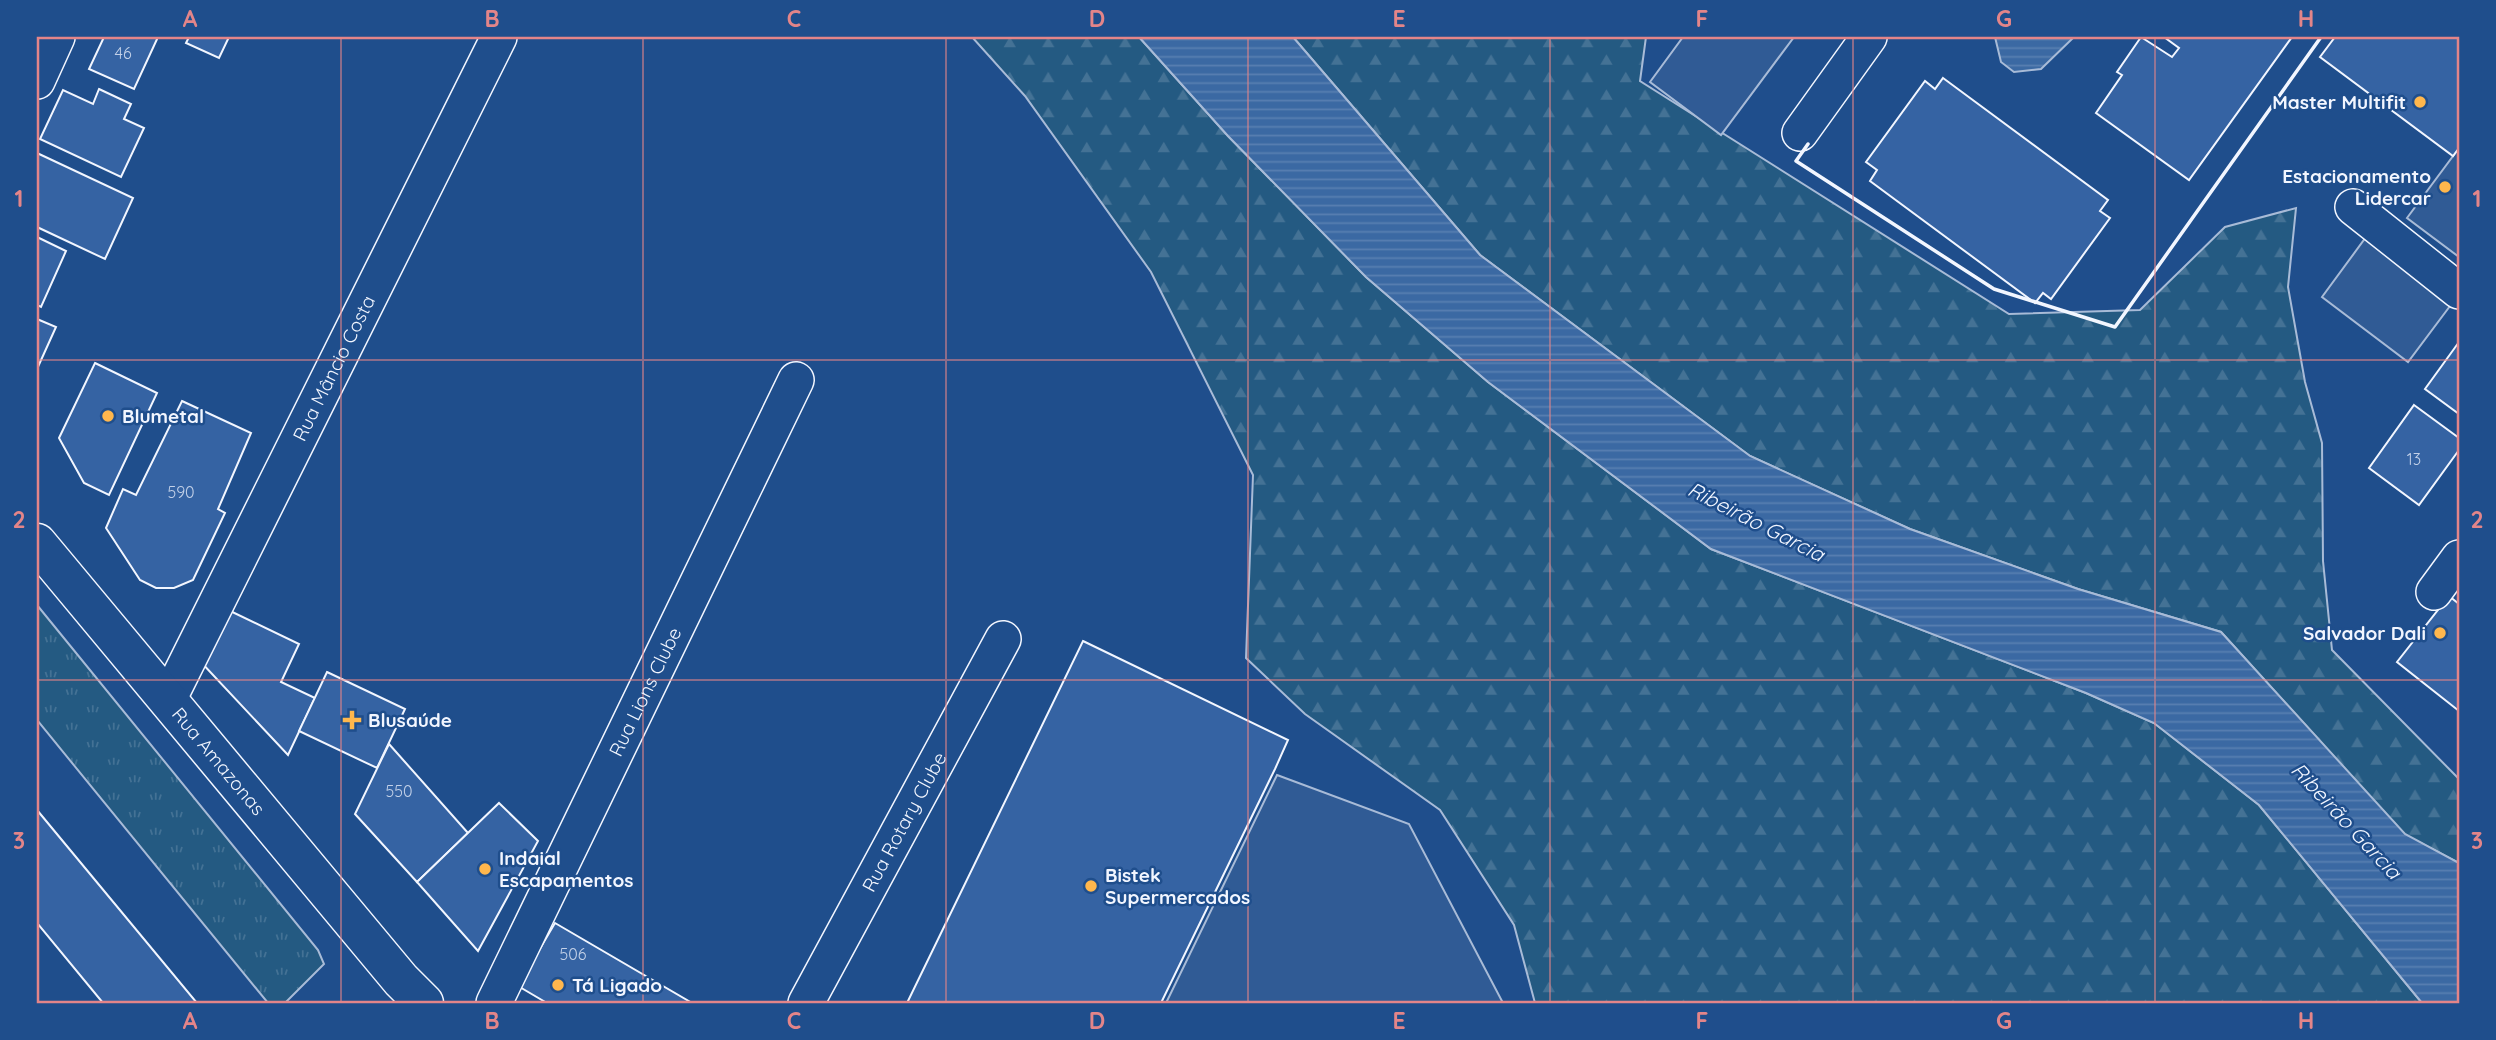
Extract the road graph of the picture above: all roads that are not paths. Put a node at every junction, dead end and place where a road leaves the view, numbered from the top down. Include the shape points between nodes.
1 (57, 37) edge
2 (499, 37) edge
3 (1869, 37) edge
4 (37, 81) edge
5 (1800, 133) dead end
6 (2353, 207) dead end
7 (2459, 291) edge
8 (796, 380) dead end
9 (37, 542) edge
10 (2459, 558) edge
11 (2434, 592) dead end
12 (1003, 639) dead end
13 (168, 700) junction
14 (413, 995) edge
15 (494, 1003) edge
16 (806, 1003) edge

1 - 4 street
2 - 13 street, Rua Mâncio Costa
3 - 5 street
6 - 7 street
8 - 15 street, Rua Lions Clube
9 - 13 main road, Rua Amazonas
10 - 11 street
12 - 16 street, Rua Rotary Clube
13 - 14 main road, Rua Amazonas

